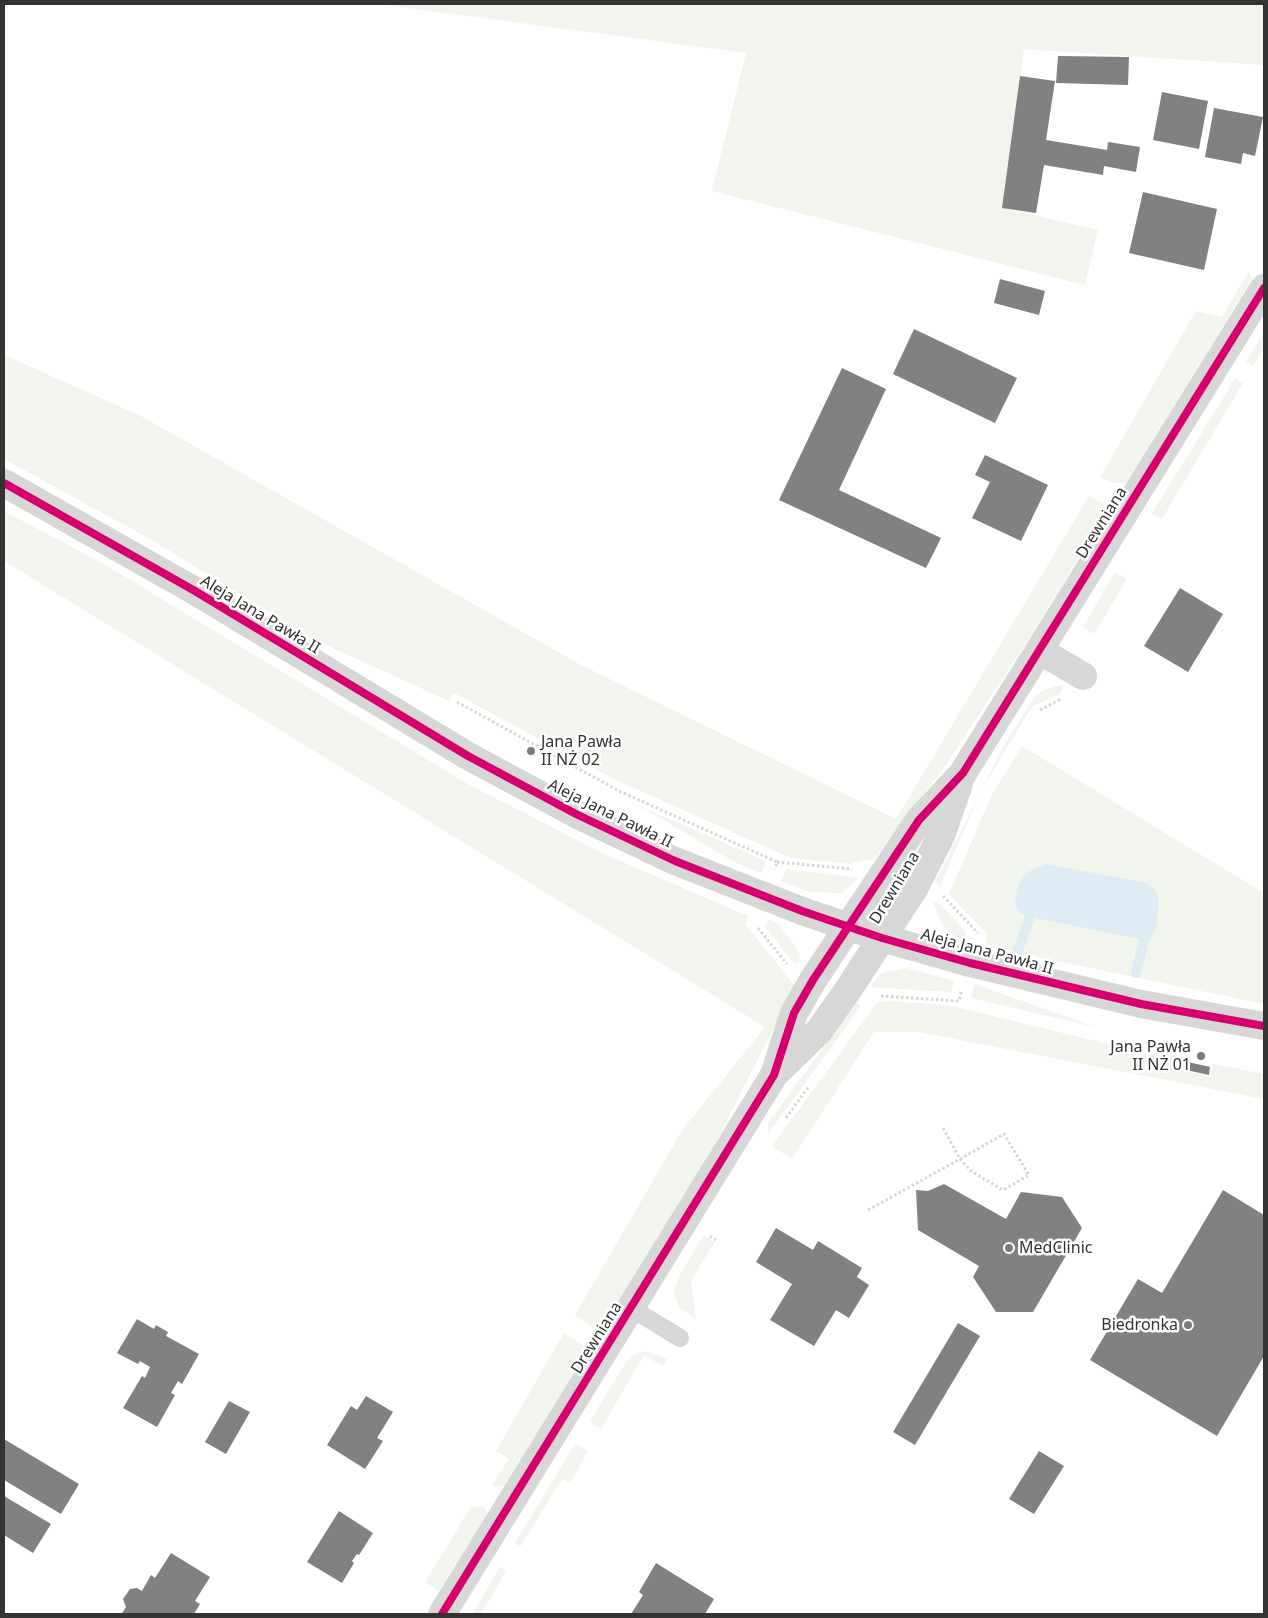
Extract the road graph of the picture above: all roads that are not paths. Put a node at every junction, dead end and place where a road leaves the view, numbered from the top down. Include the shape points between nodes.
1 (1264, 288) edge
2 (4, 483) edge
3 (1040, 651) junction
4 (1083, 676) road end
5 (963, 773) junction
6 (847, 926) junction
7 (882, 938) junction
8 (1264, 1026) edge
9 (774, 1075) junction
10 (631, 1308) junction
11 (680, 1338) dead end
12 (442, 1614) edge

1 - 3 street, Drewniana
2 - 6 street, Aleja Jana Pawła II via 106,539 382,705 560,806 709,875
3 - 4 street
3 - 5 street, Drewniana
5 - 6 street, Drewniana via 919,820
5 - 7 street, Drewniana via 941,836 915,887
6 - 7 street, Aleja Jana Pawła II
6 - 9 street, Drewniana via 794,1013
7 - 8 street, Aleja Jana Pawła II via 1114,998
7 - 9 street, Drewniana via 819,1031
9 - 10 street, Drewniana
10 - 11 lane
10 - 12 street, Drewniana

